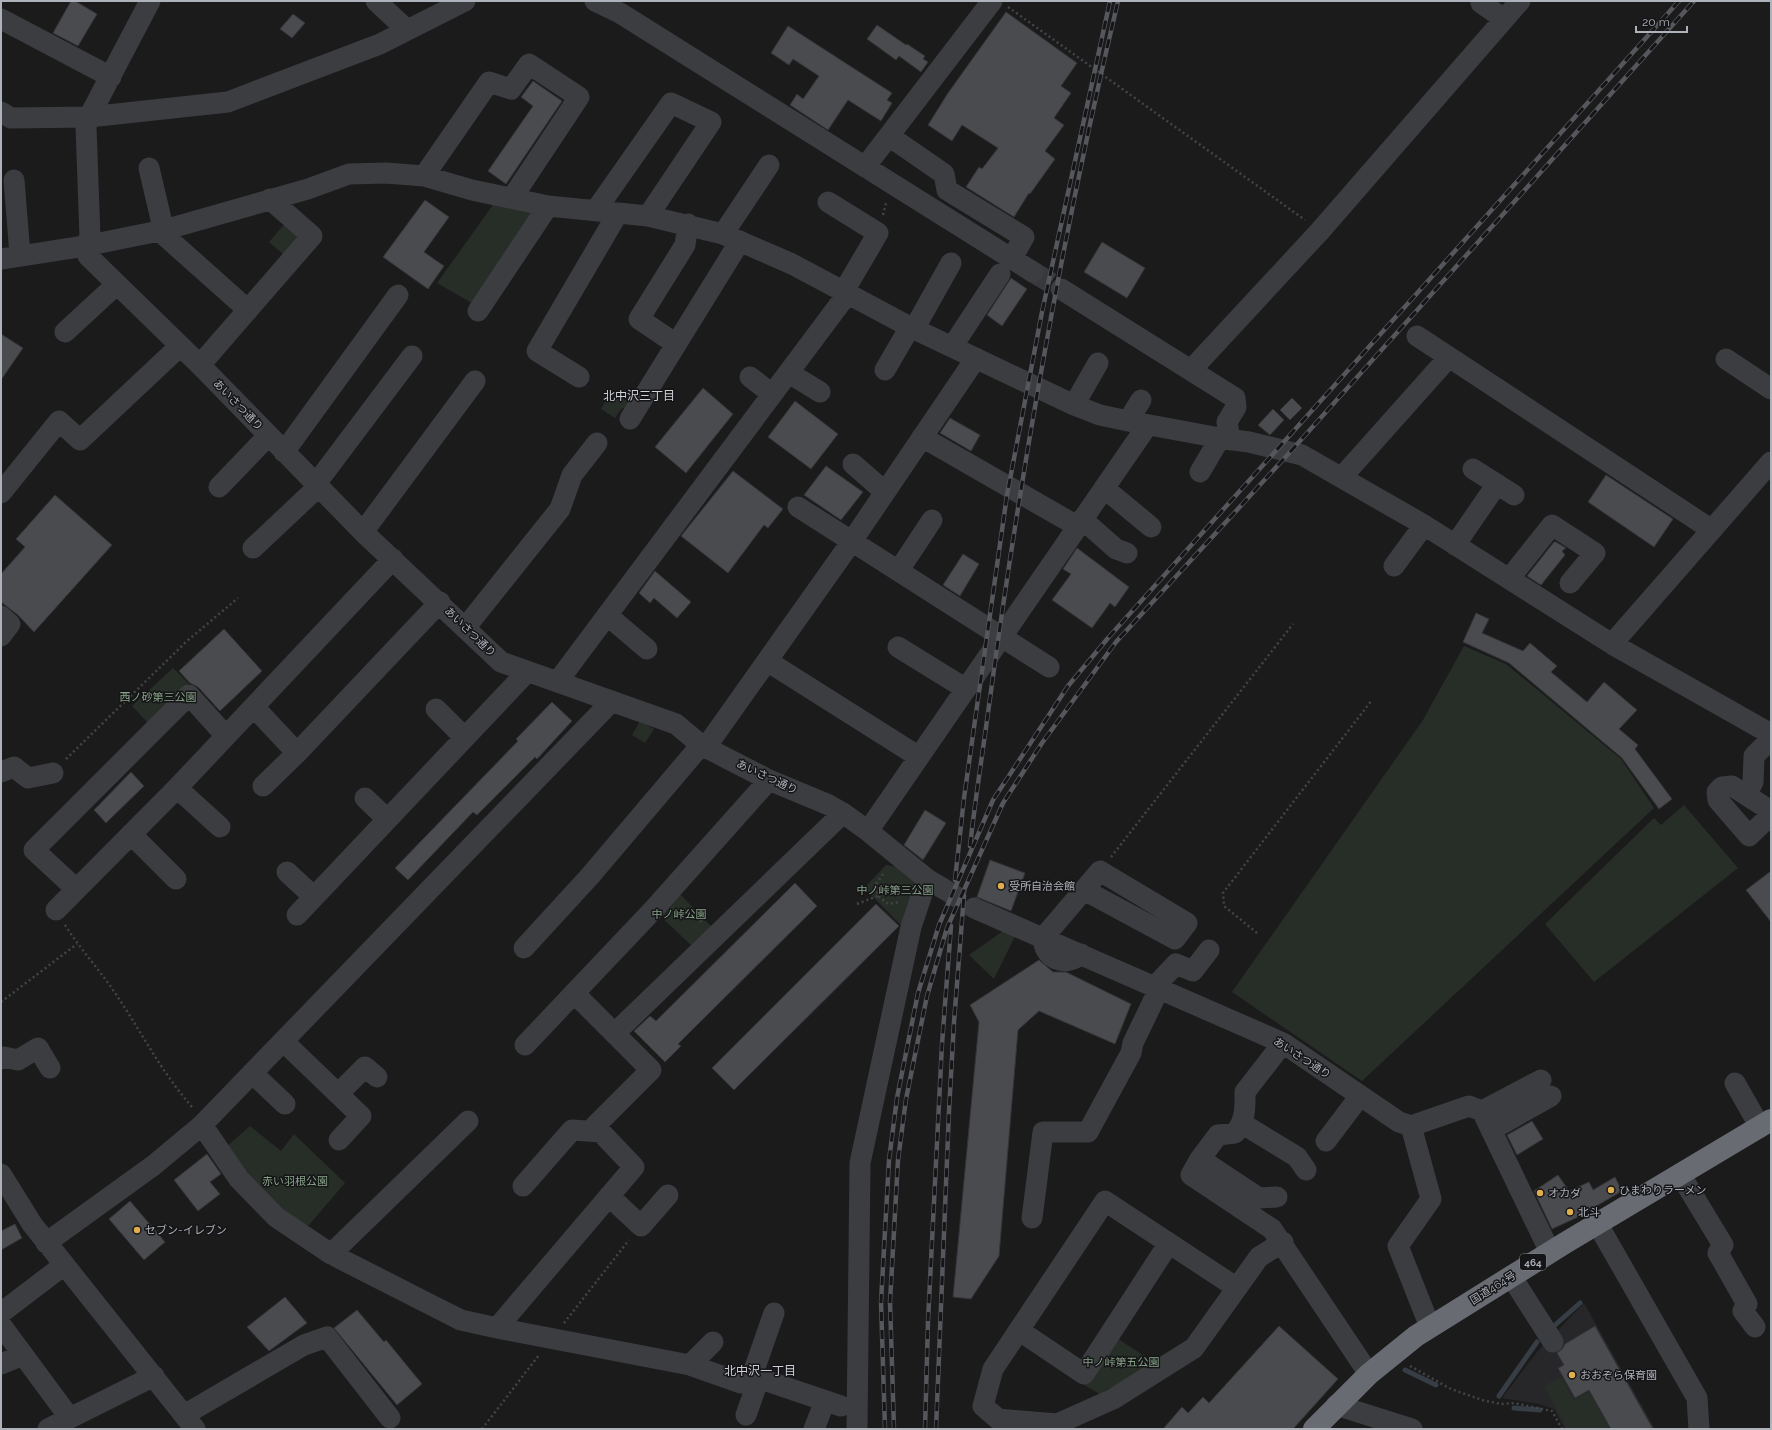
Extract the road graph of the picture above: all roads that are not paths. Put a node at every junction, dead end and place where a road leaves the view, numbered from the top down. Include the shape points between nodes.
1 (150, 1) edge
2 (376, 1) edge
3 (464, 1) edge
4 (595, 1) edge
5 (1520, 1) edge
6 (1480, 2) edge
7 (999, 3) edge
8 (623, 7) edge
9 (1, 19) edge
10 (1504, 19) junction
11 (407, 30) junction
12 (111, 77) junction
13 (1, 112) edge
14 (89, 117) junction
15 (889, 136) junction
16 (770, 165) dead end
17 (865, 167) junction
18 (149, 168) dead end
19 (424, 176) junction
20 (14, 180) dead end
21 (512, 198) junction
22 (270, 199) junction
23 (828, 202) dead end
24 (548, 206) junction
25 (596, 210) junction
26 (618, 213) junction
27 (648, 216) junction
28 (688, 224) junction
29 (164, 230) junction
30 (731, 238) junction
31 (86, 246) junction
32 (10, 257) edge
33 (951, 263) dead end
34 (1006, 266) junction
35 (1033, 272) tunnel mouth
36 (117, 284) junction
37 (1061, 289) tunnel mouth
38 (846, 292) junction
39 (398, 295) dead end
40 (248, 310) junction
41 (477, 310) dead end
42 (912, 328) junction
43 (65, 332) dead end
44 (1417, 336) dead end
45 (676, 344) junction
46 (180, 346) junction
47 (952, 347) junction
48 (412, 356) dead end
49 (1449, 357) junction
50 (976, 358) junction
51 (1726, 359) dead end
52 (1098, 363) dead end
53 (200, 365) junction
54 (885, 370) dead end
55 (1192, 370) junction
56 (789, 373) junction
57 (579, 376) dead end
58 (750, 377) dead end
59 (475, 381) dead end
60 (1771, 389) edge
61 (820, 392) dead end
62 (772, 394) junction
63 (1141, 400) dead end
64 (1074, 405) junction
65 (630, 419) dead end
66 (1138, 423) junction
67 (268, 436) junction
68 (922, 438) junction
69 (1225, 439) junction
70 (597, 442) dead end
71 (284, 452) junction
72 (1771, 462) edge
73 (853, 464) dead end
74 (1473, 469) dead end
75 (1200, 472) dead end
76 (1342, 477) junction
77 (317, 486) junction
78 (219, 487) dead end
79 (1104, 488) junction
80 (885, 492) junction
81 (1, 493) edge
82 (798, 507) dead end
83 (932, 520) dead end
84 (1079, 523) junction
85 (1424, 525) junction
86 (1151, 527) dead end
87 (1712, 530) junction
88 (363, 532) junction
89 (852, 541) junction
90 (1455, 545) junction
91 (253, 548) dead end
92 (1127, 553) dead end
93 (393, 559) junction
94 (1394, 566) dead end
95 (899, 570) junction
96 (1509, 579) junction
97 (1570, 583) dead end
98 (440, 602) junction
99 (608, 615) junction
100 (1, 616) edge
101 (464, 628) junction
102 (1, 636) edge
103 (1002, 636) junction
104 (1612, 644) junction
105 (898, 647) dead end
106 (647, 649) dead end
107 (767, 661) junction
108 (1049, 667) dead end
109 (527, 672) junction
110 (558, 682) junction
111 (966, 689) junction
112 (612, 701) junction
113 (254, 707) junction
114 (436, 709) dead end
115 (1770, 733) edge
116 (226, 736) junction
117 (464, 737) junction
118 (704, 746) junction
119 (297, 753) junction
120 (918, 757) junction
121 (1, 772) edge
122 (53, 773) road end
123 (769, 780) junction
124 (263, 786) dead end
125 (177, 788) junction
126 (1746, 795) junction
127 (365, 798) dead end
128 (1771, 811) edge
129 (844, 813) junction
130 (1771, 815) edge
131 (387, 819) junction
132 (220, 827) dead end
133 (868, 830) junction
134 (131, 834) junction
135 (287, 872) dead end
136 (176, 879) dead end
137 (76, 889) junction
138 (1084, 890) junction
139 (314, 897) junction
140 (974, 908) tunnel mouth
141 (56, 910) road end
142 (297, 915) dead end
143 (1043, 938) junction
144 (524, 948) dead end
145 (1209, 950) dead end
146 (1160, 989) junction
147 (574, 993) junction
148 (614, 1033) junction
149 (283, 1041) junction
150 (1283, 1043) junction
151 (525, 1045) dead end
152 (2, 1056) edge
153 (50, 1068) dead end
154 (252, 1073) junction
155 (377, 1077) dead end
156 (1735, 1082) dead end
157 (338, 1094) junction
158 (1360, 1096) junction
159 (285, 1104) dead end
160 (1482, 1111) junction
161 (468, 1121) dead end
162 (1766, 1123) edge
163 (1243, 1124) junction
164 (202, 1125) junction
165 (1411, 1126) junction
166 (1491, 1130) junction
167 (601, 1132) junction
168 (339, 1140) dead end
169 (1326, 1141) dead end
170 (1306, 1170) dead end
171 (1, 1174) edge
172 (1680, 1174) junction
173 (523, 1186) dead end
174 (668, 1195) dead end
175 (609, 1196) junction
176 (1032, 1218) dead end
177 (1597, 1224) junction
178 (1283, 1242) junction
179 (46, 1243) junction
180 (1169, 1243) junction
181 (1550, 1252) junction
182 (331, 1254) junction
183 (64, 1265) junction
184 (1512, 1276) junction
185 (1237, 1288) junction
186 (1, 1313) edge
187 (774, 1313) dead end
188 (1, 1325) edge
189 (1430, 1327) junction
190 (1755, 1327) dead end
191 (497, 1328) junction
192 (1020, 1331) junction
193 (713, 1342) dead end
194 (1553, 1342) dead end
195 (23, 1355) junction
196 (1, 1364) edge
197 (690, 1365) junction
198 (1369, 1374) junction
199 (154, 1376) junction
200 (756, 1377) junction
201 (1336, 1405) junction
202 (746, 1415) dead end
203 (69, 1417) junction
204 (390, 1418) dead end
205 (189, 1422) edge
206 (48, 1429) edge
207 (814, 1429) edge
208 (857, 1429) edge
209 (1314, 1429) edge
210 (1412, 1429) edge
211 (1699, 1429) edge

1 - 12 street
2 - 11 street
3 - 11 street
4 - 8 street
5 - 10 street
6 - 10 street
7 - 15 street
8 - 17 street
9 - 12 street
10 - 55 street via 1320,231
11 - 14 street via 380,44 228,102
12 - 14 street
13 - 14 street via 11,118
14 - 31 street via 86,127 90,236
15 - 17 street
15 - 34 street via 944,174 947,190 1024,237
16 - 30 street
17 - 34 street
18 - 29 street
19 - 21 street
19 - 21 street via 489,82 511,89 530,64 579,97
19 - 22 street via 349,174
20 - 32 street
21 - 24 street
22 - 29 street
22 - 40 street via 312,236
23 - 38 street via 878,232
24 - 25 street
24 - 41 street
25 - 26 street
25 - 27 street via 671,102 711,122
26 - 27 street
26 - 57 street via 537,351
27 - 28 street
28 - 30 street
28 - 45 street via 685,245 639,319
29 - 31 street
29 - 40 street via 165,236
30 - 38 street via 792,264
30 - 45 street
31 - 32 street
31 - 36 street, あいさつ通り via 88,256
33 - 42 street
34 - 35 street
34 - 47 street
36 - 43 street
36 - 46 street, あいさつ通り
37 - 55 street
38 - 42 street
38 - 56 street
39 - 71 street
40 - 53 street
42 - 47 street
42 - 54 street
44 - 49 street
45 - 65 street
46 - 53 street, あいさつ通り
46 - 81 street via 80,440 60,421
47 - 50 street
48 - 77 street
49 - 76 street
49 - 87 street
50 - 64 street
50 - 68 street
51 - 60 street
52 - 64 street
53 - 67 street, あいさつ通り
55 - 69 street via 1235,398 1236,407 1227,422
56 - 61 street
56 - 62 street
58 - 62 street
59 - 88 street
62 - 99 street
63 - 66 street
64 - 66 street via 1100,415
66 - 69 street
66 - 79 street
67 - 71 street, あいさつ通り
67 - 78 street
68 - 80 street
68 - 84 street
69 - 75 street
69 - 76 street via 1291,450
70 - 101 street via 572,475 560,509
71 - 77 street, あいさつ通り
72 - 87 street
73 - 80 street
74 - 90 street via 1506,489
76 - 85 street
77 - 88 street, あいさつ通り
77 - 91 street
79 - 84 street
79 - 86 street
80 - 89 street
82 - 89 street
83 - 95 street
84 - 92 street via 1116,549
84 - 103 street
85 - 90 street
85 - 94 street
87 - 104 street
88 - 93 street, あいさつ通り
89 - 95 street
89 - 107 street
90 - 96 street
93 - 98 street, あいさつ通り
93 - 113 street
95 - 103 street
96 - 97 street via 1552,525 1595,553
96 - 104 street
98 - 101 street, あいさつ通り
98 - 119 street
99 - 106 street
99 - 110 street
100 - 102 street via 10,624
101 - 109 street, あいさつ通り via 501,662
103 - 108 street
103 - 111 street
104 - 115 street
105 - 111 street
107 - 118 street
107 - 120 street
109 - 110 street, あいさつ通り
109 - 117 street
110 - 112 street, あいさつ通り
111 - 120 street
112 - 118 street, あいさつ通り via 676,724
112 - 149 street
113 - 116 street
113 - 119 street
114 - 117 street
115 - 126 street via 1754,756 1753,782
116 - 125 street
116 - 137 street via 189,695 30,854
117 - 131 street
118 - 123 street, あいさつ通り
118 - 144 street
119 - 124 street
120 - 133 street
121 - 122 street via 14,767 28,778
123 - 129 street, あいさつ通り
123 - 147 street via 654,910
125 - 132 street
125 - 134 street
126 - 128 street
126 - 130 street via 1732,786 1722,787 1717,792 1718,800 1749,836
127 - 131 street
129 - 133 street, あいさつ通り
129 - 148 street
131 - 139 street
133 - 208 street, あいさつ通り via 935,884 910,927 860,1163
134 - 136 street
134 - 137 street
135 - 139 street
137 - 141 street
138 - 138 street via 1100,871 1187,923 1175,939
138 - 143 street
139 - 142 street
140 - 143 street, あいさつ通り
143 - 146 street, あいさつ通り
145 - 146 street via 1193,971 1176,964 1160,981
146 - 150 street, あいさつ通り
146 - 176 street via 1133,1043 1131,1053 1088,1132 1043,1132
147 - 148 street
147 - 151 street
148 - 167 street via 651,1070 595,1126
149 - 154 street
149 - 157 street
150 - 158 street, あいさつ通り
150 - 163 street via 1245,1092
152 - 153 street via 18,1060 38,1048
154 - 159 street
154 - 164 street
155 - 157 street via 365,1067
156 - 162 street
157 - 168 street via 361,1116
158 - 165 street, あいさつ通り via 1399,1122
158 - 169 street
160 - 165 street via 1469,1106
160 - 166 street
160 - 166 street via 1546,1088
161 - 182 street
162 - 172 highway, 国道464号 / 464
163 - 170 street via 1297,1157
163 - 178 street via 1235,1133 1218,1135 1191,1175 1262,1203 1272,1228
164 - 179 street via 154,1165
164 - 182 street via 239,1179 276,1217
165 - 189 street via 1431,1199 1398,1246
166 - 181 street
167 - 173 street via 572,1130
167 - 175 street via 634,1167
171 - 179 street
172 - 177 highway, 国道464号 / 464
172 - 190 street via 1723,1245 1718,1253 1747,1304 1744,1311
174 - 175 street via 641,1226
175 - 191 street
177 - 181 highway, 国道464号 / 464
177 - 211 street via 1697,1398
178 - 185 street via 1260,1258
178 - 198 street
179 - 183 street
180 - 185 street
180 - 192 street via 1105,1201
180 - 192 street via 1084,1374
181 - 184 highway, 国道464号 / 464
182 - 191 street via 461,1320
183 - 186 street
183 - 199 street
184 - 189 highway, 国道464号 / 464
184 - 194 street
185 - 192 street via 1194,1348 1113,1399 1057,1424 998,1418 982,1406 993,1368
187 - 200 street
188 - 195 street
189 - 198 highway, 国道464号 / 464
191 - 197 street
193 - 197 street
195 - 196 street
195 - 203 street
197 - 200 street via 741,1383
198 - 201 highway, 国道464号 / 464
199 - 203 street
199 - 205 street
200 - 202 street
200 - 207 street via 833,1403
201 - 209 highway, 国道464号 / 464
201 - 210 street
203 - 206 street
204 - 205 street via 327,1336 304,1345

